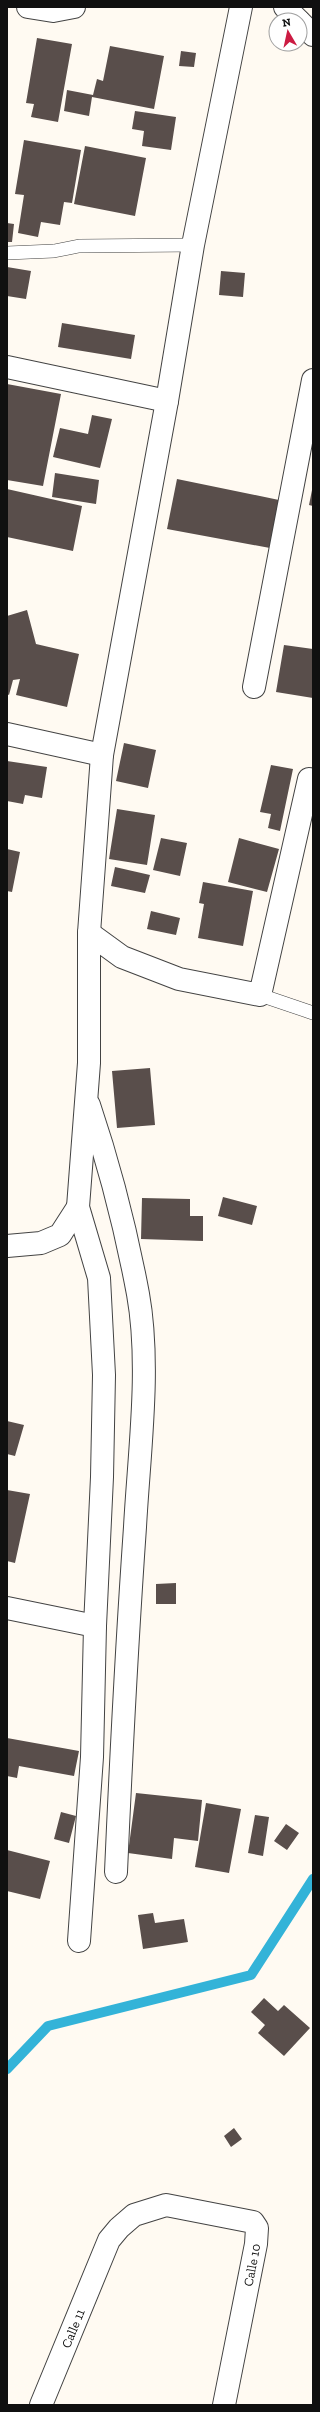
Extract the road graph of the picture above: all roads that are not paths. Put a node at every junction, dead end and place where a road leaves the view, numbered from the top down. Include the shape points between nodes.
1 (28, 7) edge
2 (74, 7) edge
3 (241, 7) edge
4 (193, 245) junction
5 (7, 253) edge
6 (7, 367) edge
7 (313, 380) edge
8 (166, 401) junction
9 (254, 687) dead end
10 (7, 734) edge
11 (102, 755) junction
12 (309, 779) dead end
13 (88, 933) junction
14 (260, 995) junction
15 (313, 1013) edge
16 (86, 1097) junction
17 (78, 1207) junction
18 (7, 1246) edge
19 (7, 1608) edge
20 (95, 1626) junction
21 (116, 1872) dead end
22 (79, 1941) dead end
23 (104, 2251) joint
24 (41, 2405) edge
25 (224, 2405) edge

1 - 2 street via 53,11
3 - 4 street
4 - 5 lane via 79,246 54,251
4 - 8 street
6 - 8 street
7 - 9 street
8 - 11 street
10 - 11 street
11 - 13 street
12 - 14 street
13 - 14 street via 122,957 179,979
13 - 16 street via 89,1063
14 - 15 lane
16 - 17 street
16 - 21 street via 115,1191 138,1294 142,1345 142,1420 124,1691
17 - 18 street via 60,1235 41,1243
17 - 20 street via 99,1278 104,1375
19 - 20 street
20 - 22 street via 92,1757
23 - 24 street, Calle 11
23 - 25 street, Calle 10 via 112,2236 134,2215 166,2205 253,2222 258,2236

